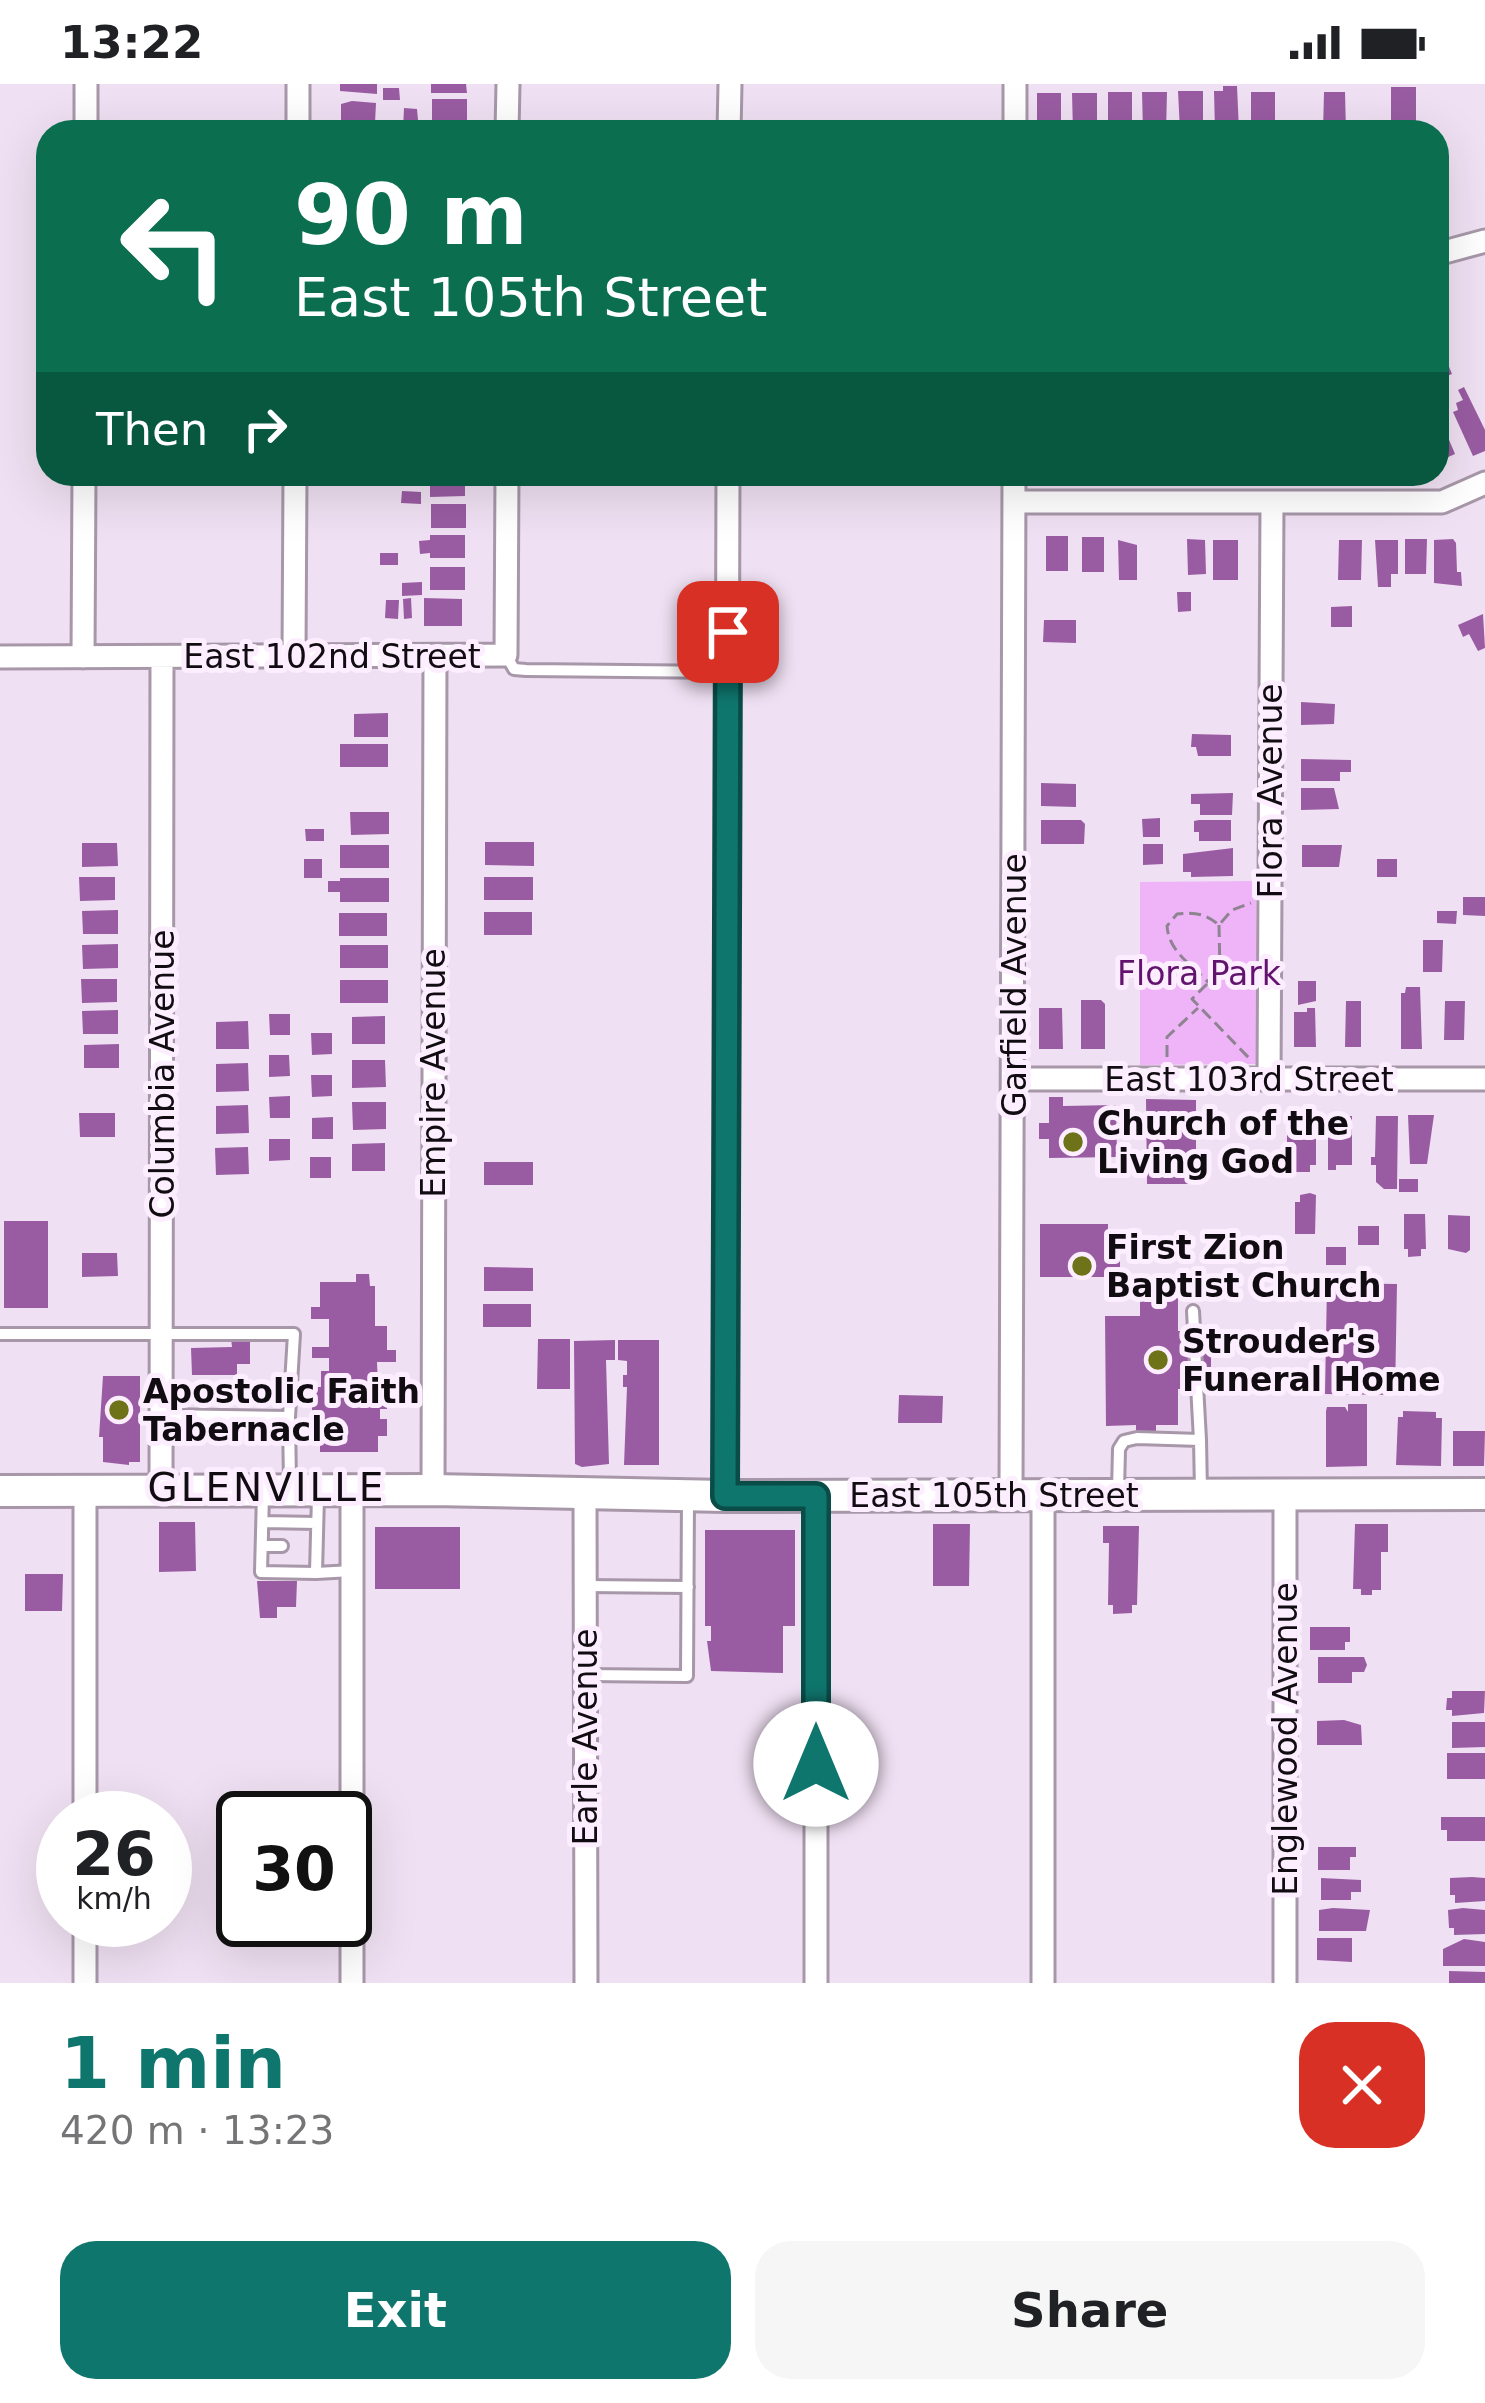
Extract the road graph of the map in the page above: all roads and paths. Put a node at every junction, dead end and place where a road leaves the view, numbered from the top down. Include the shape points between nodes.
1 (86, 84) edge
2 (298, 84) edge
3 (508, 84) edge
4 (730, 84) edge
5 (1015, 84) edge
6 (86, 120) edge
7 (298, 120) edge
8 (508, 120) edge
9 (730, 120) edge
10 (1015, 120) edge
11 (1485, 241) edge
12 (1449, 251) edge
13 (1485, 483) edge
14 (84, 486) edge
15 (296, 486) edge
16 (507, 486) edge
17 (728, 486) edge
18 (1014, 486) edge
19 (1014, 502) junction
20 (1272, 502) junction
21 (506, 655) junction
22 (0, 656) edge
23 (83, 657) junction
24 (162, 657) junction
25 (295, 657) junction
26 (435, 657) junction
27 (728, 672) junction
28 (1253, 902) dead end
29 (1219, 925) junction
30 (1208, 982) junction
31 (1200, 1007) junction
32 (1251, 1060) dead end
33 (1167, 1061) dead end
34 (1014, 1079) junction
35 (1269, 1079) junction
36 (1485, 1079) edge
37 (1193, 1311) dead end
38 (0, 1334) edge
39 (162, 1334) junction
40 (162, 1415) junction
41 (289, 1417) junction
42 (1200, 1441) junction
43 (433, 1490) junction
44 (0, 1491) edge
45 (161, 1491) junction
46 (352, 1491) junction
47 (585, 1491) junction
48 (86, 1493) junction
49 (1201, 1494) junction
50 (1285, 1494) junction
51 (1485, 1494) edge
52 (688, 1495) junction
53 (1027, 1495) junction
54 (1118, 1495) junction
55 (725, 1496) junction
56 (816, 1496) junction
57 (284, 1499) junction
58 (317, 1522) junction
59 (262, 1546) junction
60 (281, 1546) dead end
61 (301, 1546) dead end
62 (317, 1546) junction
63 (352, 1571) junction
64 (316, 1573) junction
65 (585, 1586) junction
66 (688, 1587) junction
67 (585, 1676) junction
68 (86, 1791) edge
69 (85, 1947) edge
70 (85, 1983) edge
71 (352, 1983) edge
72 (586, 1983) edge
73 (816, 1983) edge
74 (1043, 1983) edge
75 (1285, 1983) edge

1 - 6 street
2 - 7 street
3 - 8 street
4 - 9 street
5 - 10 street
11 - 12 street
13 - 20 street via 1442,502
14 - 23 street
15 - 25 street
16 - 21 street
17 - 27 street
18 - 19 street, Garfield Avenue
19 - 20 street
19 - 34 street, Garfield Avenue
20 - 35 street, Flora Avenue
21 - 26 street, East 102nd Street
21 - 27 lane, East 102nd Street via 514,669 526,670
22 - 23 street, East 102nd Street
23 - 24 street, East 102nd Street
24 - 25 street, East 102nd Street
24 - 39 street, Columbia Avenue
25 - 26 street, East 102nd Street
26 - 43 street, Empire Avenue
27 - 55 street
28 - 29 path
29 - 30 path via 1220,974
29 - 30 path via 1192,912 1167,926 1176,953
30 - 31 path via 1192,999
31 - 32 path
31 - 33 path via 1167,1037
34 - 35 street, East 103rd Street
34 - 53 street, Garfield Avenue
35 - 36 street, East 103rd Street
37 - 42 lane
38 - 39 lane
39 - 40 street, Columbia Avenue
39 - 41 lane via 293,1334
40 - 41 lane
40 - 45 street, Columbia Avenue
41 - 57 lane
42 - 49 lane
42 - 54 lane via 1124,1442
43 - 46 main road, East 105th Street
43 - 47 main road, East 105th Street
44 - 48 main road, East 105th Street
45 - 48 main road, East 105th Street
45 - 57 main road, East 105th Street
46 - 57 main road, East 105th Street
46 - 63 street
47 - 52 main road, East 105th Street
47 - 65 street, Earle Avenue
48 - 68 street
49 - 50 main road, East 105th Street
49 - 54 main road, East 105th Street
50 - 51 main road, East 105th Street
50 - 75 street, Englewood Avenue
52 - 55 main road, East 105th Street
52 - 66 lane
53 - 54 main road, East 105th Street
53 - 56 main road, East 105th Street
53 - 74 street, Garfield Avenue
55 - 56 main road, East 105th Street
56 - 73 street
57 - 58 lane
57 - 58 lane
57 - 59 lane
58 - 62 lane
59 - 60 lane
59 - 64 lane via 261,1572
61 - 62 lane
62 - 64 lane
63 - 64 lane
63 - 71 street
65 - 66 lane
65 - 67 street, Earle Avenue
66 - 67 lane via 687,1676
67 - 72 street, Earle Avenue
69 - 70 street

